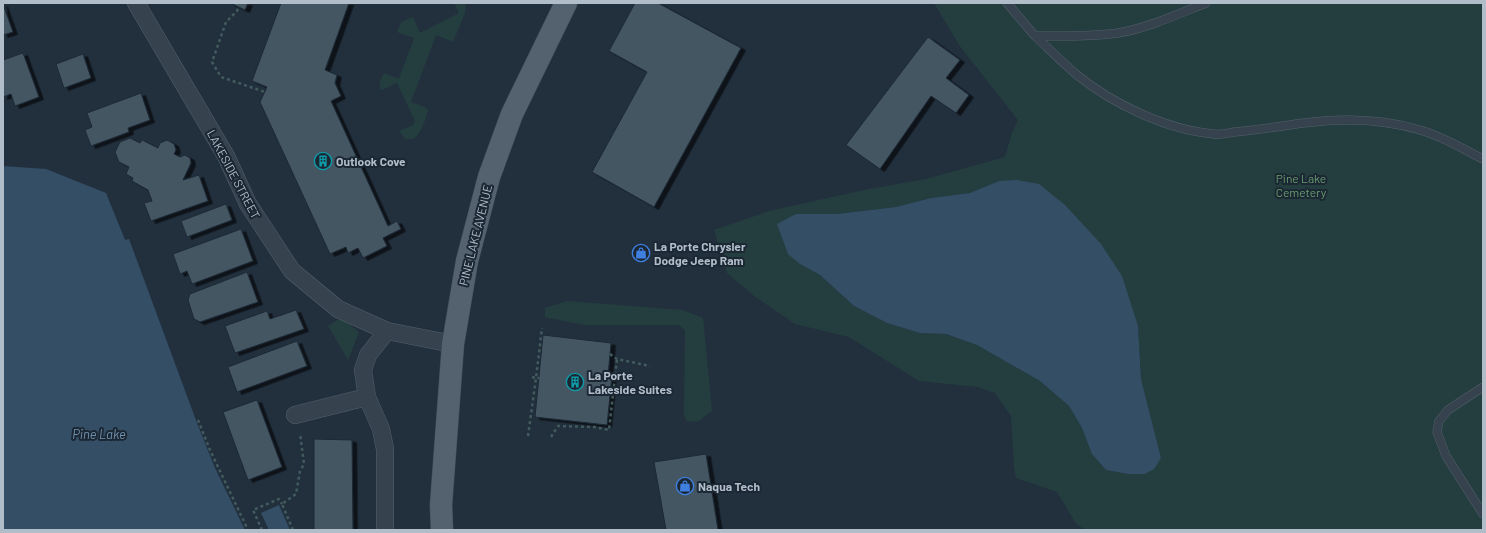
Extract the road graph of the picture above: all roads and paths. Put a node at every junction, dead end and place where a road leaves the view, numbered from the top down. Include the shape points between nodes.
1 (136, 3) edge
2 (239, 3) edge
3 (566, 3) edge
4 (1008, 3) edge
5 (1206, 3) edge
6 (1035, 36) junction
7 (265, 92) dead end
8 (1483, 160) edge
9 (542, 328) dead end
10 (387, 331) junction
11 (453, 344) junction
12 (610, 354) dead end
13 (617, 359) junction
14 (650, 366) dead end
15 (1483, 387) edge
16 (367, 397) junction
17 (296, 415) joint
18 (198, 420) dead end
19 (528, 436) dead end
20 (551, 437) dead end
21 (282, 504) junction
22 (1483, 514) edge
23 (248, 530) edge
24 (262, 530) edge
25 (293, 530) edge
26 (384, 530) edge
27 (442, 530) edge

1 - 10 street, LAKESIDE STREET via 226,156 248,204 292,270 338,309
2 - 7 path via 237,12 226,22 212,62 220,77
3 - 11 main road, PINE LAKE AVENUE via 512,114 489,177 466,261
4 - 6 lane
5 - 6 lane via 1158,22 1120,32 1082,36
6 - 8 lane via 1078,75 1114,100 1148,117 1177,127 1215,134 1305,122 1347,119 1379,122 1421,130 1452,142
9 - 19 path
10 - 11 street, LAKESIDE STREET
10 - 16 street via 368,355 363,370
11 - 27 main road, PINE LAKE AVENUE via 441,505
12 - 13 path
13 - 14 path
13 - 20 path via 609,430 594,425 558,426
15 - 22 lane via 1448,410 1439,421 1437,432 1446,456
16 - 17 street
16 - 26 street via 381,429 385,449
17 - 21 path via 304,464 300,471 296,494
18 - 23 path
21 - 24 path via 279,499 253,510
21 - 25 path

